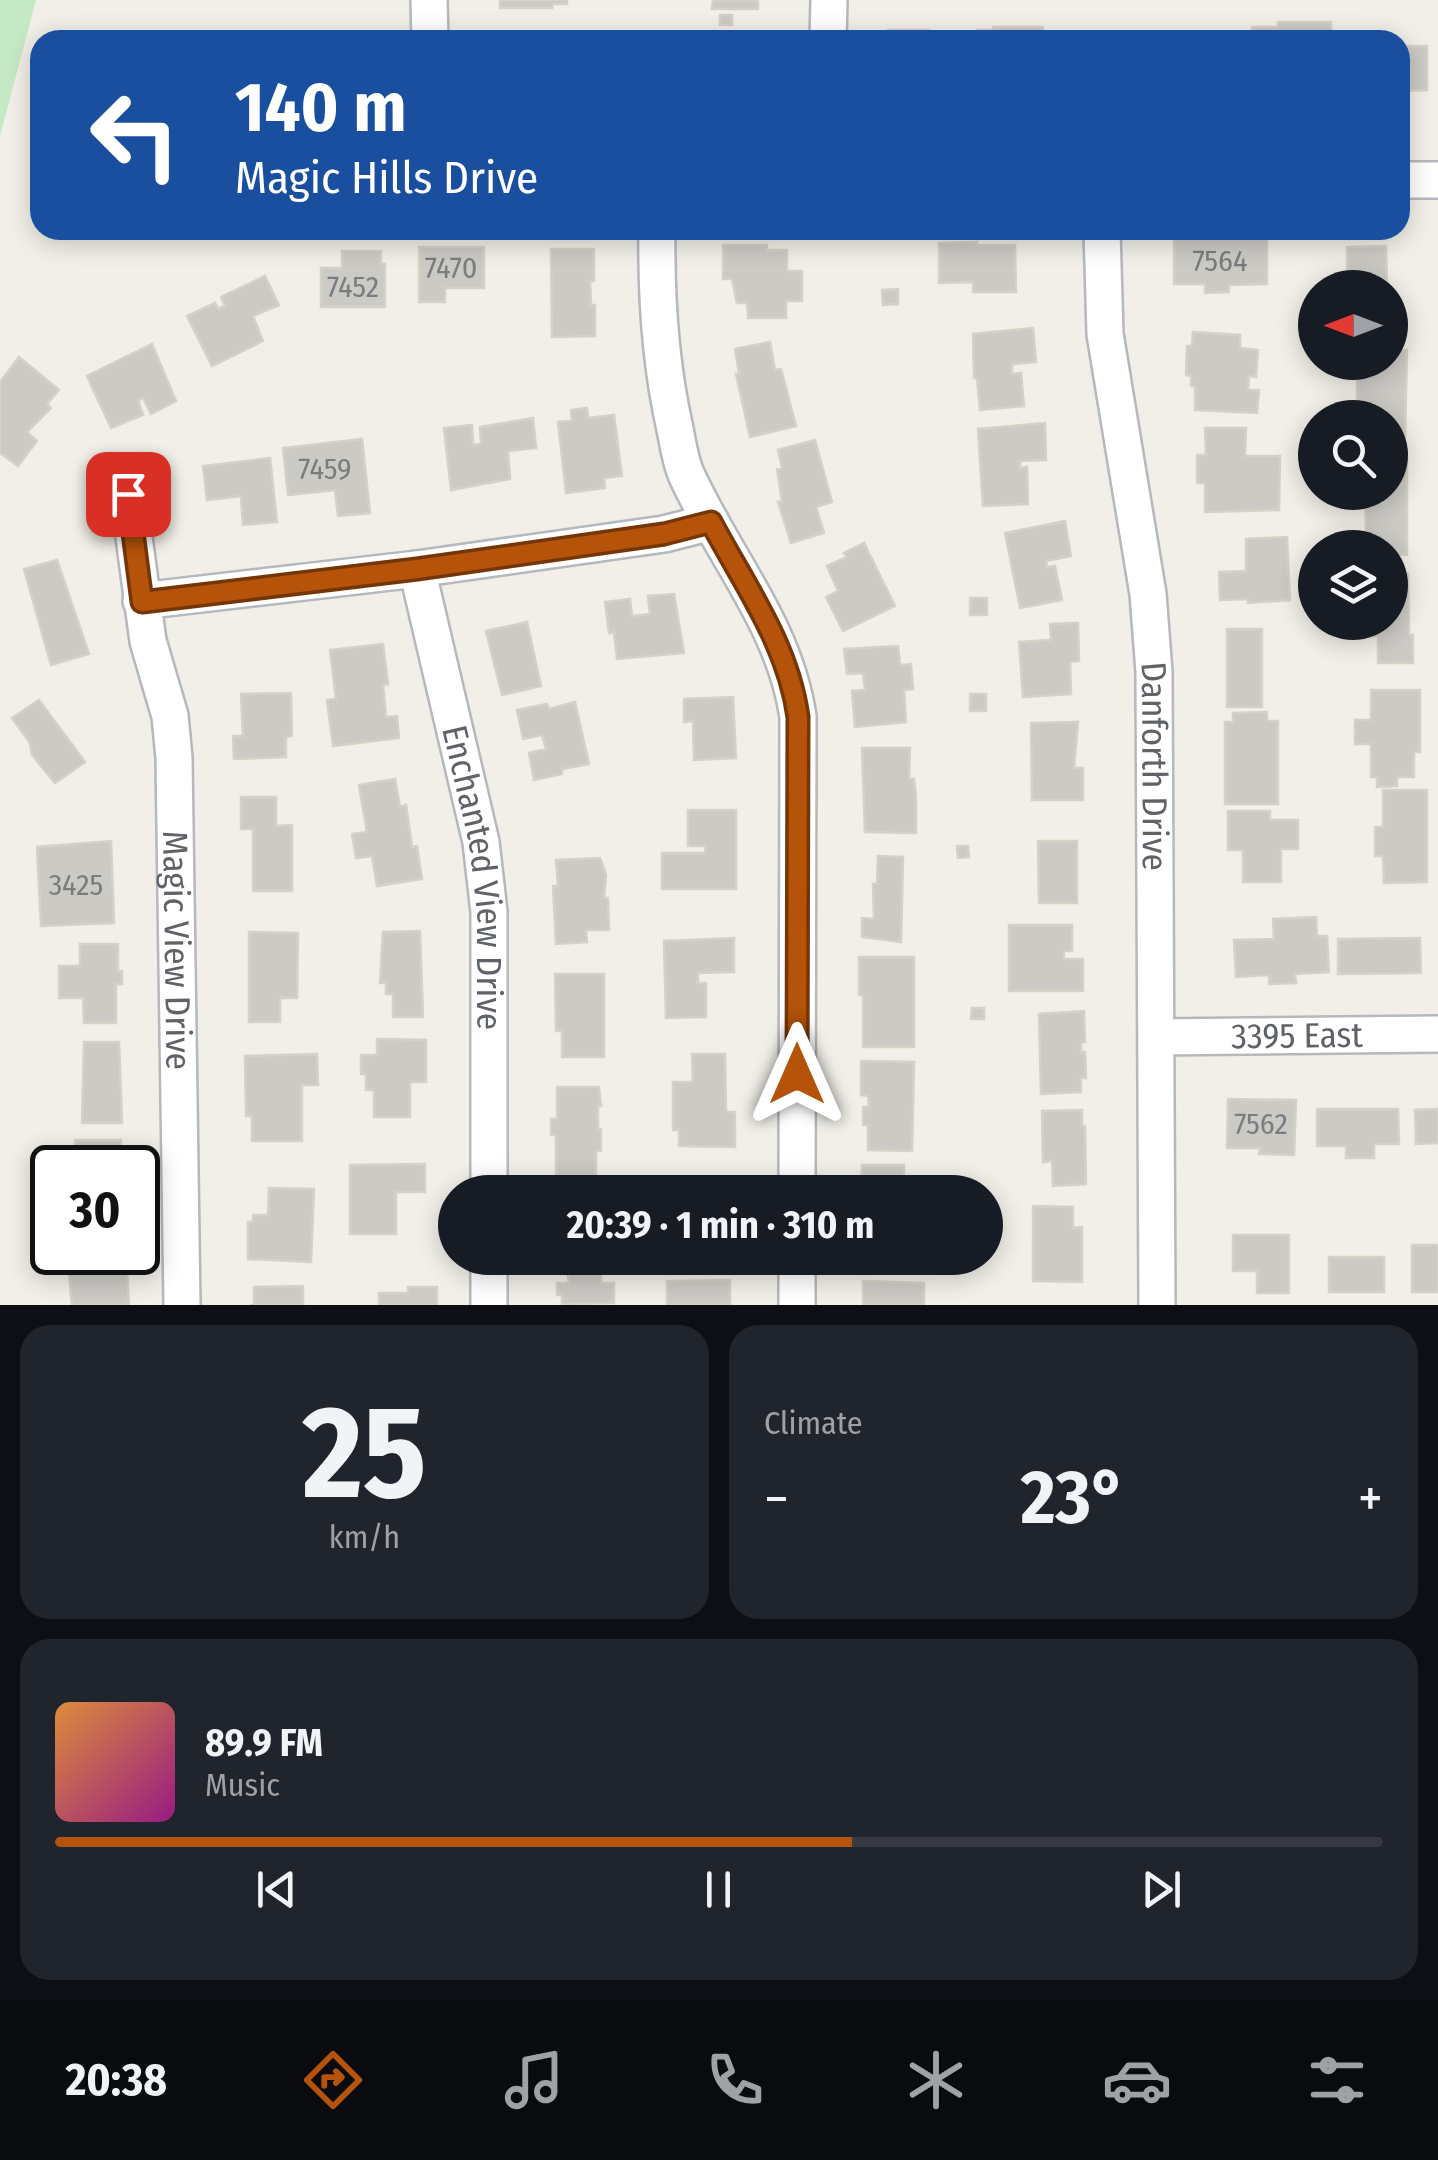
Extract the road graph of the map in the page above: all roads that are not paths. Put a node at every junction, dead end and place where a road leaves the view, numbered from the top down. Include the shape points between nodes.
1 (429, 0) edge
2 (828, 0) edge
3 (430, 30) edge
4 (828, 30) edge
5 (1410, 180) edge
6 (1438, 180) edge
7 (657, 240) edge
8 (1102, 240) edge
9 (128, 494) dead end
10 (711, 522) junction
11 (417, 569) junction
12 (142, 602) junction
13 (1438, 1034) edge
14 (1157, 1037) junction
15 (489, 1175) edge
16 (797, 1175) edge
17 (488, 1275) edge
18 (797, 1275) edge
19 (182, 1305) edge
20 (488, 1305) edge
21 (797, 1305) edge
22 (1157, 1305) edge

1 - 3 street
2 - 4 street
5 - 6 street
7 - 10 street via 667,394 684,470
8 - 14 street, Danforth Drive via 1106,334 1148,594 1154,672
9 - 12 street, Magic View Drive
10 - 11 street
10 - 16 street via 783,653 796,701
11 - 12 street
11 - 15 street, Enchanted View Drive via 481,842 489,912
12 - 19 street, Magic View Drive via 174,758
13 - 14 street, 3395 East
14 - 22 street, Danforth Drive
17 - 20 street
18 - 21 street

